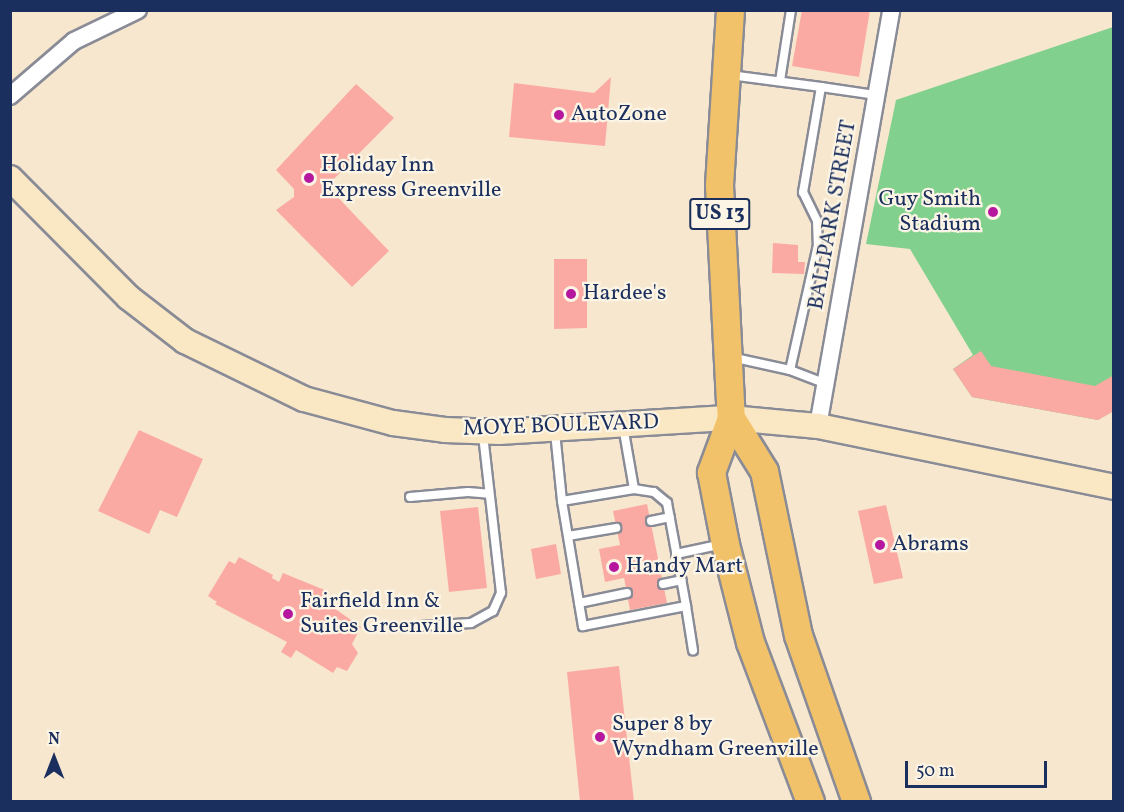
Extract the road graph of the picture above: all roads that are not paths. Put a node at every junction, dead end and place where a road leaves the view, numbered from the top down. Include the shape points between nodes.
1 (730, 10) edge
2 (790, 10) edge
3 (891, 10) edge
4 (133, 11) edge
5 (728, 75) junction
6 (780, 81) junction
7 (821, 87) junction
8 (876, 95) junction
9 (10, 96) edge
10 (10, 178) edge
11 (727, 356) junction
12 (790, 370) junction
13 (826, 384) junction
14 (731, 418) junction
15 (622, 424) junction
16 (818, 426) junction
17 (555, 428) junction
18 (482, 431) junction
19 (1113, 487) edge
20 (634, 489) junction
21 (489, 494) junction
22 (411, 497) dead end
23 (562, 501) junction
24 (670, 517) junction
25 (651, 520) dead end
26 (616, 528) dead end
27 (568, 536) junction
28 (725, 544) junction
29 (676, 554) junction
30 (682, 580) junction
31 (663, 584) dead end
32 (627, 593) dead end
33 (579, 603) junction
34 (686, 606) junction
35 (420, 626) dead end
36 (693, 650) dead end
37 (810, 801) edge
38 (856, 801) edge

1 - 5 main road, US 13
2 - 6 lane
3 - 8 street, BALLPARK STREET
4 - 9 street via 74,41
5 - 6 lane
5 - 11 main road, US 13 via 718,185
6 - 7 lane
7 - 8 lane
7 - 12 lane via 803,192 817,221 818,245
8 - 13 street, BALLPARK STREET
10 - 18 main road, MOYE BOULEVARD via 128,297 185,341 304,399 393,423
11 - 12 lane
11 - 14 main road, US 13
12 - 13 lane
13 - 16 street, BALLPARK STREET
14 - 15 main road, MOYE BOULEVARD
14 - 16 main road, MOYE BOULEVARD
14 - 28 main road, US 13 via 711,472
14 - 38 main road, US 13 via 764,471 798,635
15 - 17 main road, MOYE BOULEVARD
15 - 20 lane
16 - 19 main road, MOYE BOULEVARD
17 - 18 main road, MOYE BOULEVARD
17 - 23 lane
18 - 21 lane
20 - 23 lane
20 - 24 lane via 654,492 667,503
21 - 22 lane
21 - 35 lane via 501,593 493,611 471,622
23 - 27 lane
24 - 25 lane
24 - 29 lane
26 - 27 lane
27 - 33 lane
28 - 29 lane
28 - 37 main road, US 13 via 754,652
29 - 30 lane
30 - 31 lane
30 - 34 lane
32 - 33 lane
33 - 34 lane via 583,626
34 - 36 lane

